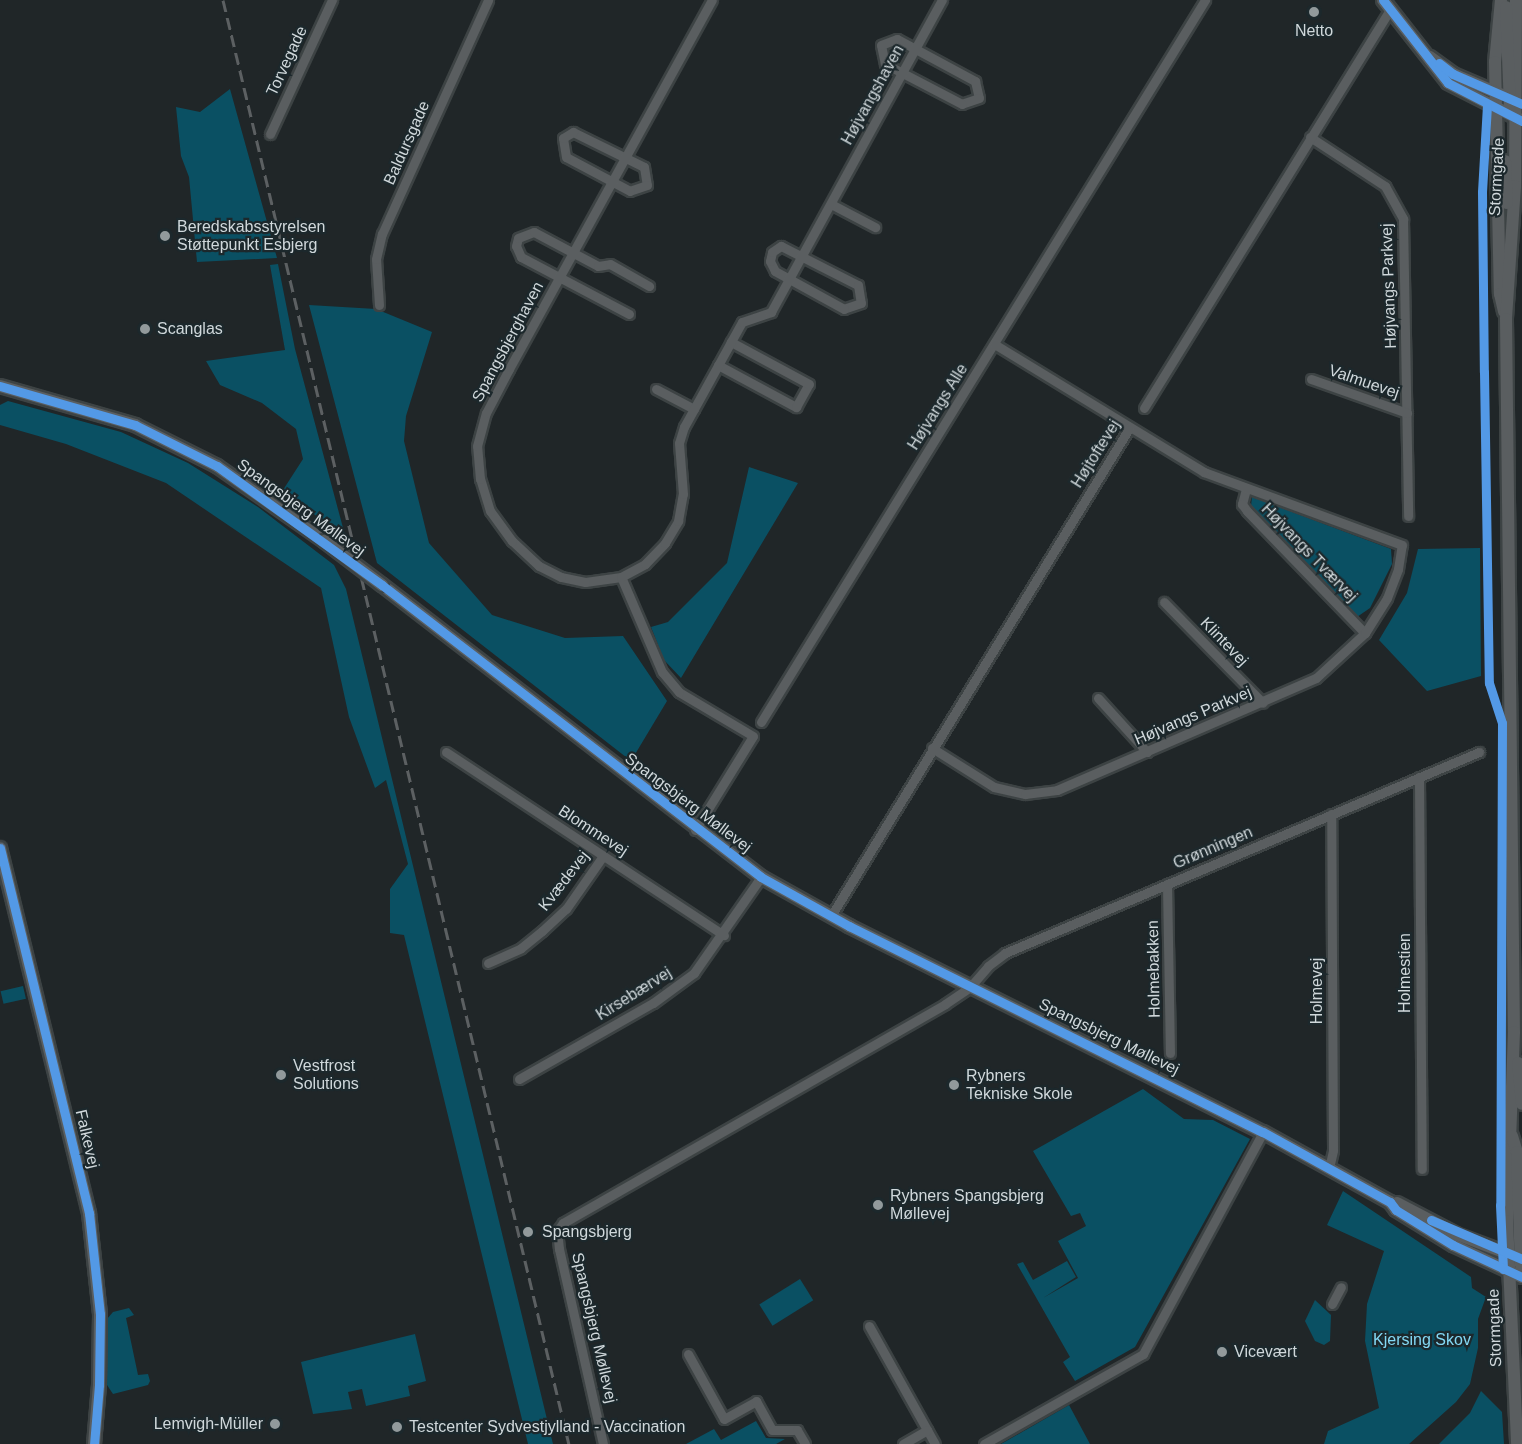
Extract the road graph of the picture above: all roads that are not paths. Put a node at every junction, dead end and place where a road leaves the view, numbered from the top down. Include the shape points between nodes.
1 (332, 0) edge
2 (488, 0) edge
3 (712, 0) edge
4 (942, 0) edge
5 (1206, 0) edge
6 (1503, 0) edge
7 (1516, 0) edge
8 (1387, 4) edge
9 (915, 48) junction
10 (1426, 55) junction
11 (902, 73) junction
12 (1496, 93) junction
13 (1515, 101) edge
14 (1500, 111) junction
15 (1519, 119) edge
16 (270, 134) dead end
17 (1310, 137) junction
18 (625, 158) junction
19 (612, 182) junction
20 (831, 204) junction
21 (874, 227) dead end
22 (1510, 234) junction
23 (573, 253) junction
24 (802, 255) junction
25 (560, 277) junction
26 (789, 279) junction
27 (649, 286) dead end
28 (379, 304) dead end
29 (629, 314) dead end
30 (1506, 319) junction
31 (731, 342) junction
32 (994, 344) junction
33 (718, 365) junction
34 (1311, 379) dead end
35 (0, 386) edge
36 (656, 389) dead end
37 (1144, 408) dead end
38 (694, 409) junction
39 (1407, 413) junction
40 (1130, 427) junction
41 (1246, 489) junction
42 (1408, 516) dead end
43 (1402, 545) joint
44 (621, 577) junction
45 (1164, 602) dead end
46 (1365, 633) junction
47 (1098, 698) dead end
48 (1263, 703) junction
49 (761, 722) dead end
50 (932, 748) junction
51 (446, 752) dead end
52 (1147, 752) junction
53 (1479, 752) dead end
54 (1419, 777) junction
55 (1331, 814) junction
56 (695, 830) junction
57 (0, 848) edge
58 (603, 856) junction
59 (761, 877) junction
60 (1167, 884) junction
61 (831, 916) junction
62 (724, 936) junction
63 (488, 963) dead end
64 (970, 987) junction
65 (1514, 1032) junction
66 (1170, 1053) dead end
67 (519, 1079) dead end
68 (1522, 1104) edge
69 (1263, 1132) junction
70 (1329, 1168) junction
71 (1422, 1169) dead end
72 (1518, 1266) edge
73 (1341, 1287) dead end
74 (1332, 1304) dead end
75 (869, 1326) dead end
76 (688, 1354) dead end
77 (1522, 1405) edge
78 (927, 1430) junction
79 (94, 1444) edge
80 (603, 1444) edge
81 (805, 1444) edge
82 (903, 1444) edge
83 (935, 1444) edge
84 (984, 1444) edge
85 (1517, 1444) edge

1 - 16 street, Torvegade
2 - 28 street, Baldursgade via 382,234 376,259
3 - 18 street, Spangsbjerghaven
4 - 9 street, Højvangshaven
5 - 32 street, Højvangs Alle
6 - 12 street, Stormgade
6 - 13 street
7 - 13 street, Stormgade
8 - 10 street
8 - 17 street
9 - 11 street, Højvangshaven
9 - 11 street via 897,39 881,45 885,64
9 - 11 street via 975,81 979,98 962,105
10 - 12 street via 1453,74
10 - 14 street via 1448,83
11 - 20 street, Højvangshaven
12 - 13 street
12 - 14 street, Stormgade
13 - 15 street, Stormgade
14 - 15 street
14 - 22 street
14 - 30 street, Stormgade via 1500,294
15 - 22 street, Stormgade
17 - 37 street
17 - 39 street, Højvangs Parkvej via 1385,186 1403,219
18 - 19 street, Spangsbjerghaven
18 - 19 street via 644,167 647,185 630,191
18 - 19 street via 579,132 563,138 561,146 566,157
19 - 23 street, Spangsbjerghaven
20 - 21 street
20 - 24 street, Højvangshaven
22 - 30 street, Stormgade
23 - 25 street, Spangsbjerghaven
23 - 25 street, Spangsbjerghaven via 534,232 518,238 516,246 521,257
23 - 27 street, Spangsbjerghaven via 598,266 610,264
24 - 26 street, Højvangshaven
24 - 26 street via 781,246 772,252 771,266
24 - 26 street via 858,285 861,303 844,309
25 - 29 street, Spangsbjerghaven
25 - 44 street, Spangsbjerghaven via 486,413 477,446 480,479 490,511 512,541 539,566 561,577 585,582
26 - 31 street, Højvangshaven via 771,312 742,322
30 - 65 street, Stormgade
31 - 33 street, Højvangshaven
31 - 33 street via 808,384 796,407
32 - 40 street, Højvangs Tværvej
32 - 49 street, Højvangs Alle
33 - 38 street, Højvangshaven
34 - 39 street, Valmuevej
35 - 56 street, Spangsbjerg Møllevej, bridge via 135,425 217,466 382,585
36 - 38 street
38 - 44 street, Højvangshaven via 679,443 683,494 678,521 665,543 645,564
39 - 42 street, Højvangs Parkvej
40 - 41 street, Højvangs Tværvej via 1204,472
40 - 50 street, Højtoftevej
41 - 43 street, Højvangs Tværvej
41 - 46 street, Højvangs Tværvej via 1242,504 1247,511
43 - 46 street, Højvangs Parkvej via 1387,598
44 - 56 street via 662,672 679,692 753,736
45 - 48 street, Klintevej
46 - 48 street, Højvangs Parkvej via 1316,678
47 - 52 street
48 - 52 street, Højvangs Parkvej
50 - 52 street, Højvangs Parkvej via 994,788 1025,794 1057,790
50 - 61 street, Højtoftevej
51 - 58 street, Blommevej
53 - 54 street, Grønningen
54 - 55 street, Grønningen
54 - 71 street, Holmestien
55 - 60 street, Grønningen
55 - 70 street, Holmevej via 1334,1150
56 - 59 street, Spangsbjerg Møllevej
57 - 79 street, Falkevej via 89,1213 100,1314
58 - 62 street, Blommevej
58 - 63 street, Kvædevej via 566,909 521,948
59 - 61 street, Spangsbjerg Møllevej
59 - 62 street, Kirsebærvej
60 - 64 street, Grønningen via 1005,953
60 - 66 street, Holmebakken
61 - 64 street, Spangsbjerg Møllevej
62 - 67 street, Kirsebærvej via 694,973 653,1003
64 - 69 street, Spangsbjerg Møllevej via 1101,1048
64 - 80 street, Spangsbjerg Møllevej via 557,1231
65 - 68 street, Stormgade
65 - 72 street, Stormgade via 1510,1132 1517,1152
69 - 70 street, Spangsbjerg Møllevej
69 - 84 street via 1143,1354
70 - 72 street, Spangsbjerg Møllevej
72 - 77 street
72 - 85 street, Stormgade
73 - 74 street
75 - 78 street
76 - 81 street via 724,1419 756,1401 772,1430 797,1430
78 - 82 street
78 - 83 street

